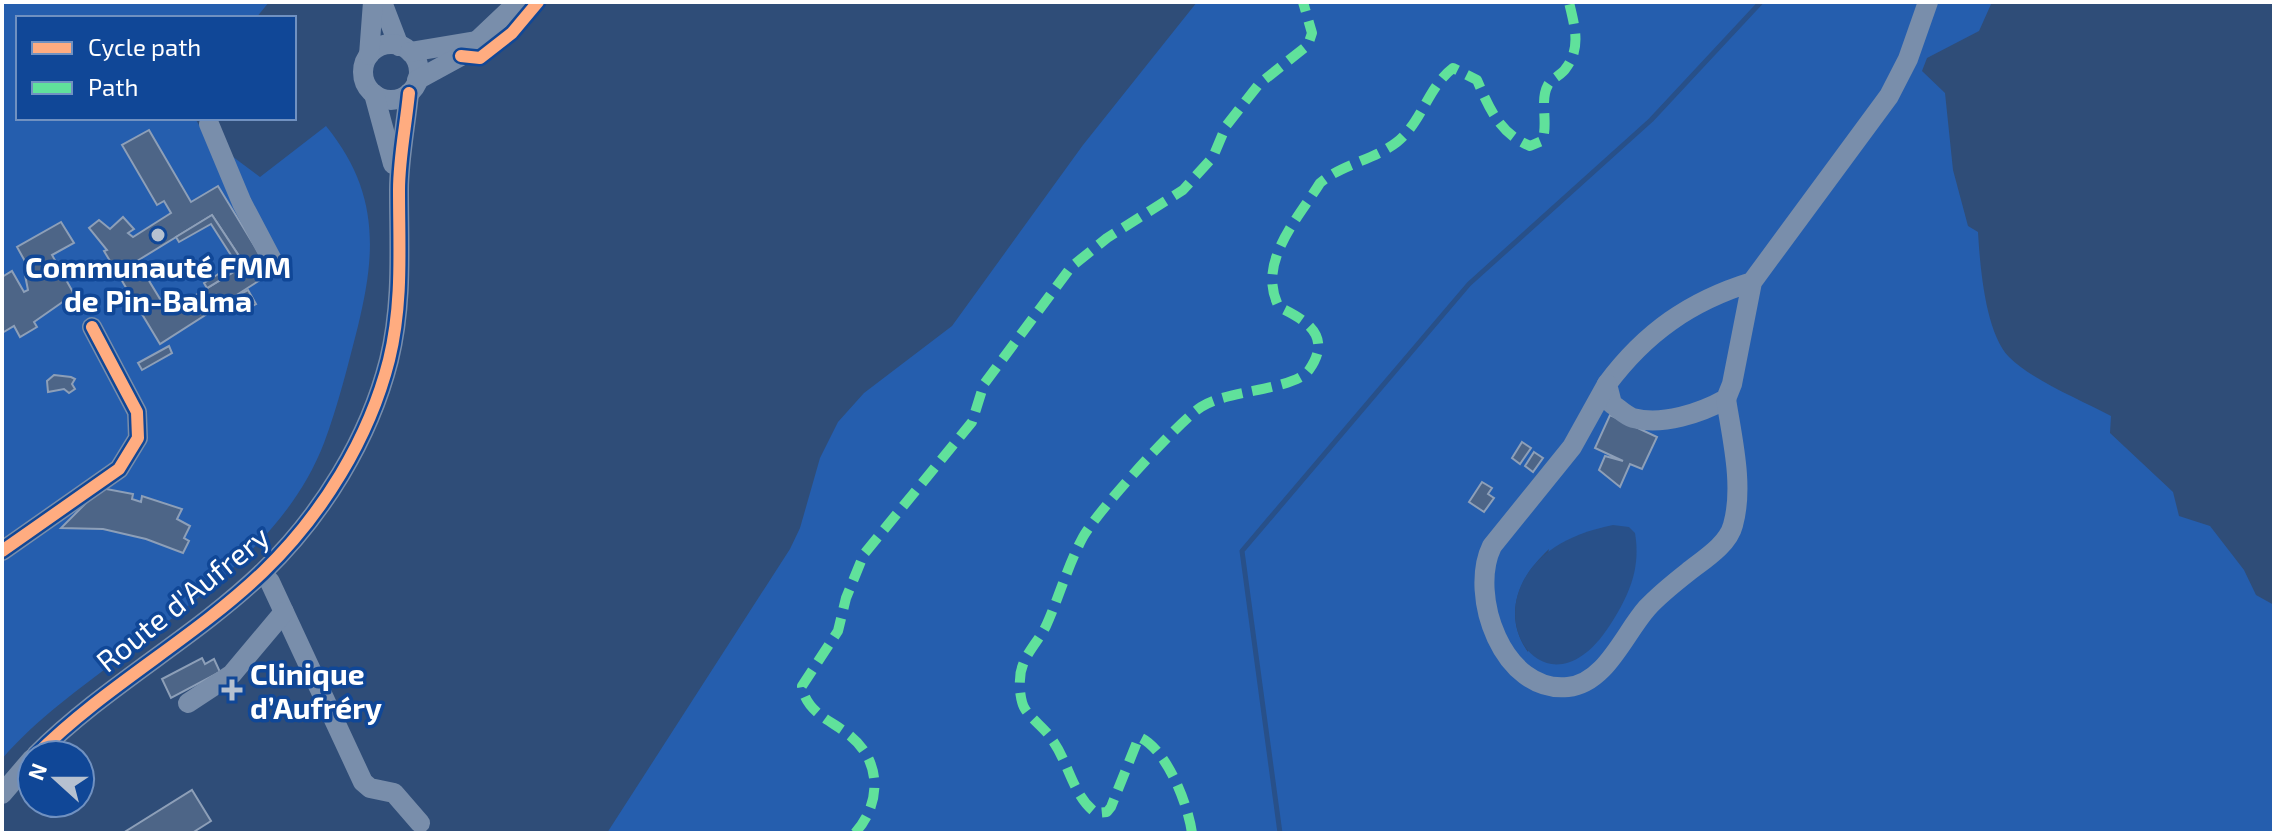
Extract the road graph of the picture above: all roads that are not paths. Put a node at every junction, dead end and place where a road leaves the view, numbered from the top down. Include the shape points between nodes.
1 (373, 2) edge
2 (382, 2) edge
3 (518, 2) edge
4 (1928, 2) edge
5 (476, 41) junction
6 (404, 49) junction
7 (369, 55) junction
8 (413, 87) junction
9 (374, 94) junction
10 (209, 124) dead end
11 (399, 187) junction
12 (272, 260) dead end
13 (1752, 282) junction
14 (92, 327) dead end
15 (1607, 384) junction
16 (1726, 399) junction
17 (2, 551) edge
18 (262, 573) junction
19 (284, 612) junction
20 (188, 703) dead end
21 (52, 739) edge
22 (16, 778) edge
23 (2, 794) edge
24 (420, 823) dead end

1 - 7 street
2 - 6 street
3 - 5 street
4 - 13 street via 1889,96
5 - 6 street
5 - 8 street
6 - 7 street via 383,46
6 - 8 street via 418,65
7 - 9 street via 364,74
8 - 9 street via 388,100
8 - 11 street, Route d'Aufrery
9 - 11 street, Route d'Aufrery
10 - 12 street
11 - 18 street, Route d'Aufrery via 398,310 373,407 330,492
13 - 15 street via 1683,310 1629,354
13 - 16 street
14 - 17 street via 137,412 138,438 119,469
15 - 16 street via 1612,404 1632,418 1689,415
15 - 16 street via 1572,447 1484,561 1487,603 1498,643 1518,670 1542,685 1569,687 1594,678 1647,608 1715,551 1732,529 1738,499
18 - 19 street
18 - 21 street, Route d'Aufrery
19 - 20 street via 232,674
19 - 24 street via 363,782 394,793
22 - 23 street, Route d'Aufrery

